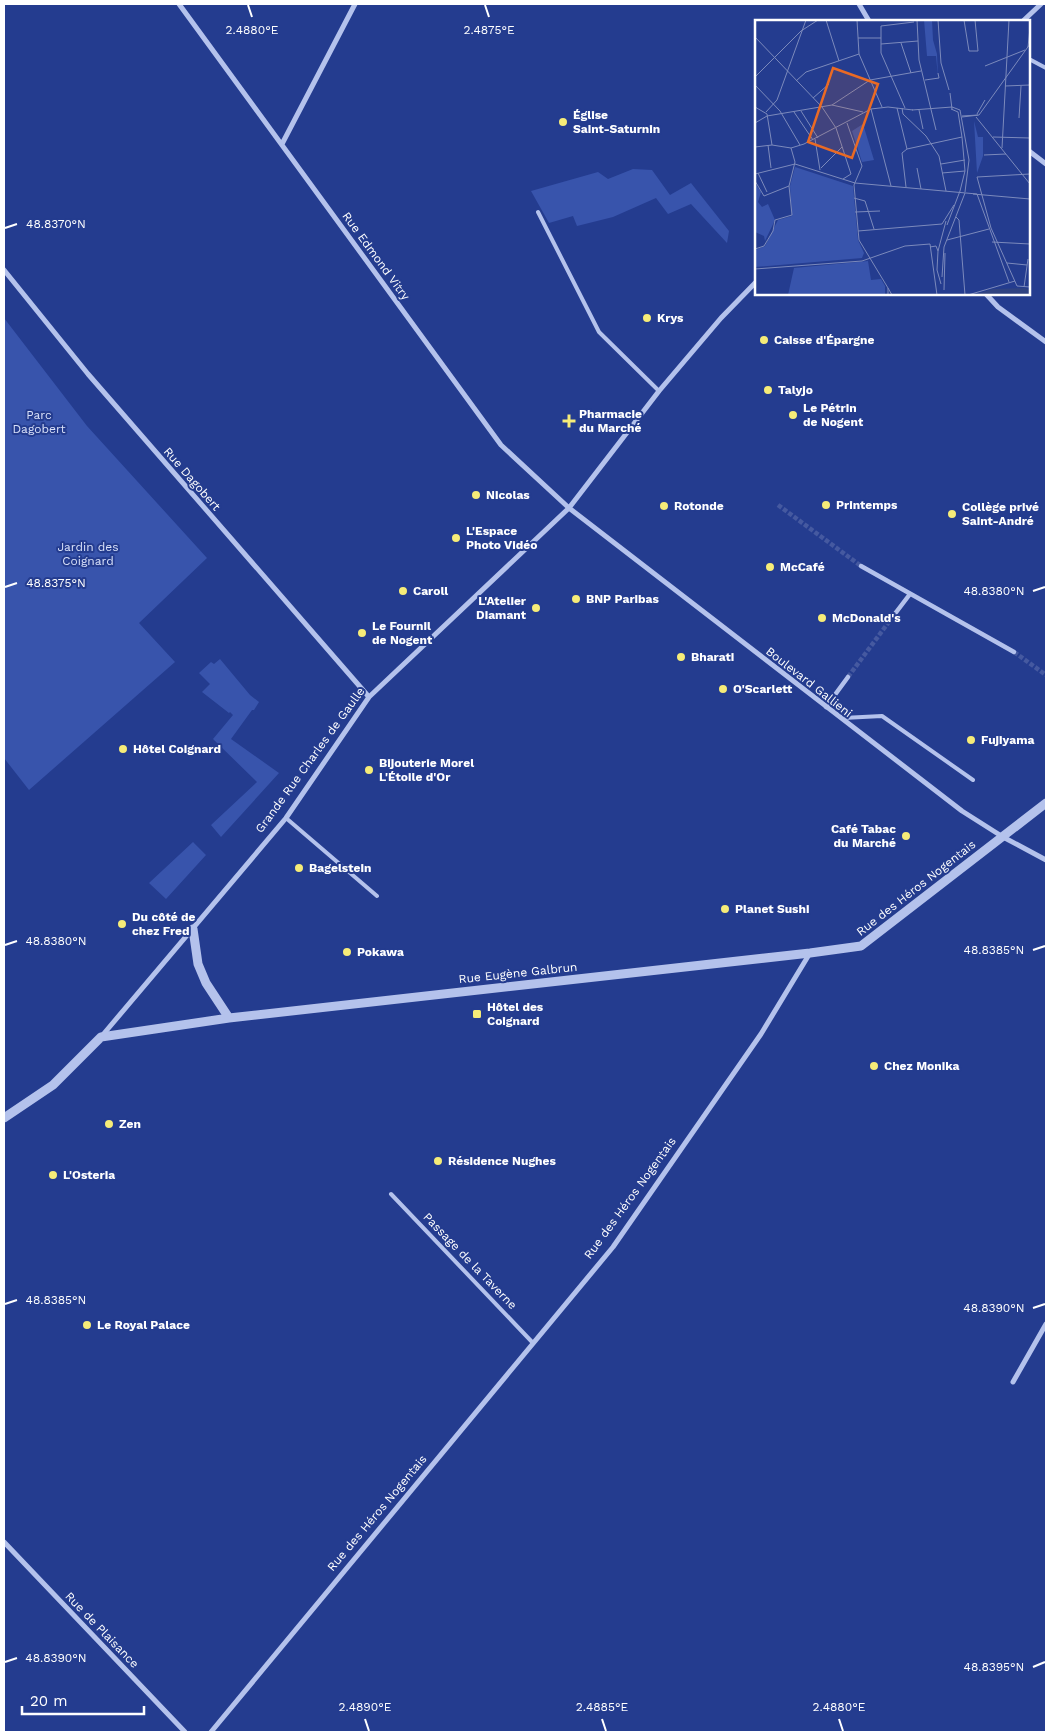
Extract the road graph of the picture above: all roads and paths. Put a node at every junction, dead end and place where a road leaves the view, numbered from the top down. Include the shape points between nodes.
1 (180, 4) edge
2 (355, 4) edge
3 (859, 4) edge
4 (1041, 4) edge
5 (868, 20) edge
6 (1023, 20) edge
7 (1030, 60) edge
8 (1046, 68) edge
9 (282, 144) junction
10 (1030, 152) edge
11 (1046, 164) edge
12 (538, 212) dead end
13 (4, 270) edge
14 (755, 283) edge
15 (987, 295) edge
16 (1046, 342) edge
17 (659, 392) junction
18 (569, 508) junction
19 (861, 566) tunnel mouth
20 (910, 594) junction
21 (894, 615) tunnel mouth
22 (1014, 652) tunnel mouth
23 (848, 677) tunnel mouth
24 (369, 697) junction
25 (826, 707) junction
26 (840, 718) junction
27 (973, 780) dead end
28 (1046, 803) edge
29 (286, 818) junction
30 (1003, 837) junction
31 (1046, 860) edge
32 (377, 896) dead end
33 (193, 929) junction
34 (810, 953) junction
35 (230, 1018) junction
36 (101, 1037) junction
37 (4, 1118) edge
38 (391, 1194) dead end
39 (1046, 1324) edge
40 (534, 1343) junction
41 (1013, 1382) dead end
42 (4, 1542) edge
43 (185, 1732) edge
44 (211, 1732) edge

1 - 9 street, Rue Edmond Vitry
2 - 9 street
3 - 5 street
4 - 6 street
7 - 8 lane
9 - 18 street, Rue Edmond Vitry via 501,444
10 - 11 street
12 - 17 lane via 599,332
13 - 24 street, Rue Dagobert via 88,374
14 - 17 street, Grande Rue Charles de Gaulle
15 - 16 street
17 - 18 street, Grande Rue Charles de Gaulle
18 - 24 street, Grande Rue Charles de Gaulle
18 - 25 street, Boulevard Gallieni
19 - 20 street
20 - 21 street
20 - 22 street
23 - 25 street
24 - 29 street, Grande Rue Charles de Gaulle
25 - 26 street, Boulevard Gallieni
26 - 27 lane via 882,716
26 - 30 street, Boulevard Gallieni via 962,811
28 - 30 street, Rue des Héros Nogentais
29 - 32 lane
29 - 33 street, Grande Rue Charles de Gaulle
30 - 31 street, Boulevard Gallieni
30 - 34 street, Rue des Héros Nogentais via 860,946
33 - 35 street via 198,964 206,983
33 - 36 street, Grande Rue Charles de Gaulle
34 - 35 street, Rue Eugène Galbrun
34 - 40 street, Rue des Héros Nogentais via 761,1034 613,1247
35 - 36 street, Rue Eugène Galbrun
36 - 37 street, Grande Rue Charles de Gaulle via 53,1085
38 - 40 lane, Passage de la Taverne
39 - 41 street
40 - 44 street, Rue des Héros Nogentais
42 - 43 street, Rue de Plaisance

